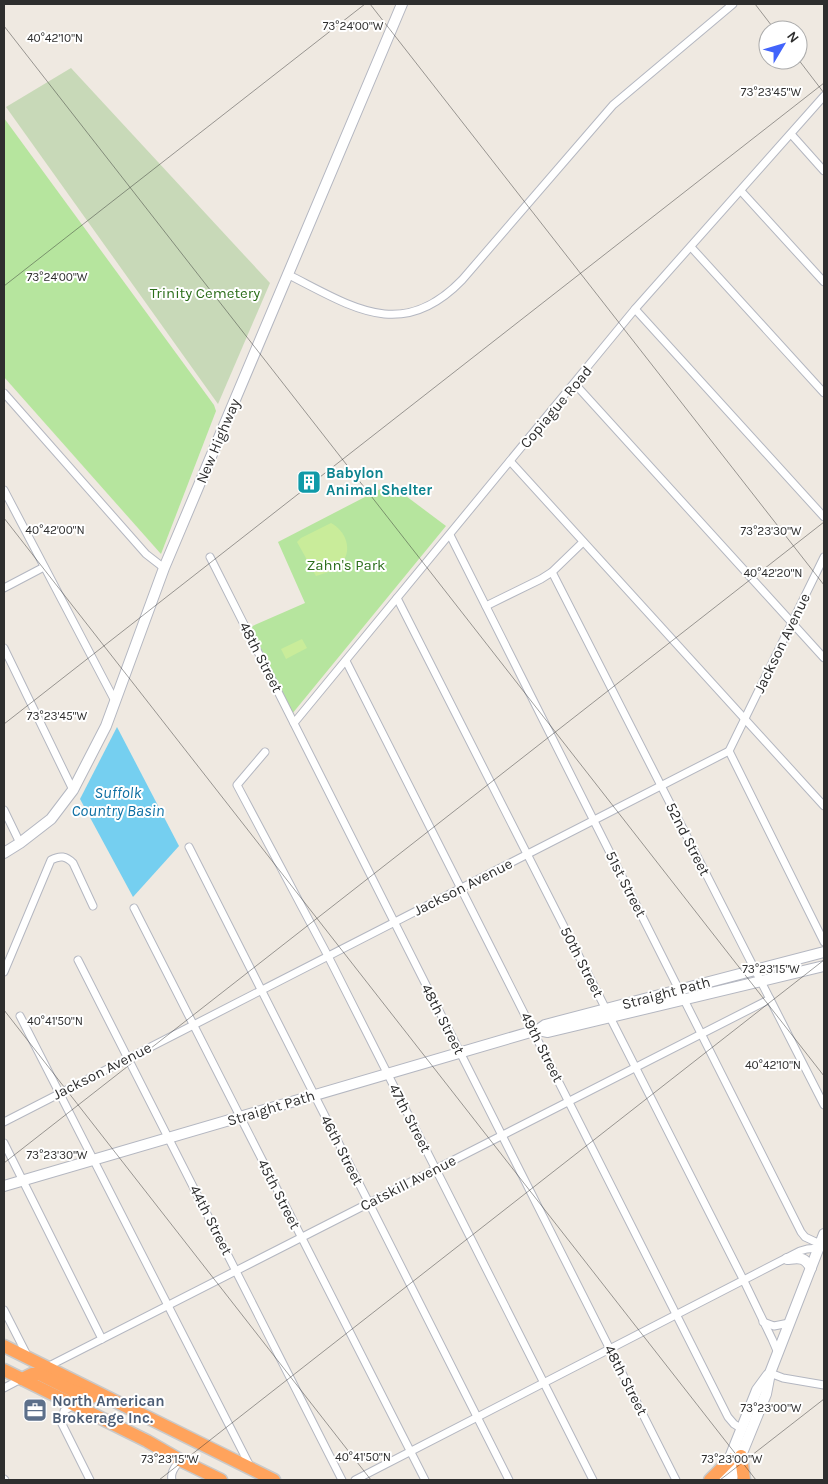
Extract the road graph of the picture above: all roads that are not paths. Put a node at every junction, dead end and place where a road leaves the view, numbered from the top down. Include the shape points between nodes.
1 (402, 4) edge
2 (733, 4) edge
3 (824, 96) edge
4 (791, 134) junction
5 (824, 171) edge
6 (741, 191) junction
7 (691, 247) junction
8 (287, 274) junction
9 (824, 282) edge
10 (635, 309) junction
11 (575, 384) junction
12 (4, 393) edge
13 (824, 393) edge
14 (510, 461) junction
15 (4, 490) edge
16 (824, 517) edge
17 (450, 535) junction
18 (584, 542) junction
19 (210, 557) dead end
20 (824, 557) edge
21 (44, 567) junction
22 (164, 568) junction
23 (552, 572) junction
24 (4, 588) edge
25 (397, 598) junction
26 (486, 606) junction
27 (792, 623) junction
28 (4, 648) edge
29 (824, 658) edge
30 (346, 661) junction
31 (114, 701) junction
32 (745, 719) junction
33 (294, 723) junction
34 (729, 751) junction
35 (266, 752) dead end
36 (661, 786) junction
37 (73, 790) junction
38 (824, 806) edge
39 (4, 810) edge
40 (594, 820) junction
41 (20, 843) junction
42 (188, 847) dead end
43 (4, 854) edge
44 (527, 854) junction
45 (462, 888) junction
46 (93, 906) dead end
47 (134, 908) dead end
48 (394, 922) junction
49 (824, 942) edge
50 (824, 952) edge
51 (328, 956) junction
52 (78, 960) dead end
53 (824, 966) edge
54 (755, 969) junction
55 (4, 972) edge
56 (760, 981) junction
57 (679, 989) junction
58 (261, 990) junction
59 (684, 999) junction
60 (770, 999) junction
61 (608, 1013) junction
62 (20, 1016) dead end
63 (193, 1025) junction
64 (536, 1031) junction
65 (702, 1034) junction
66 (460, 1052) junction
67 (128, 1058) junction
68 (636, 1068) junction
69 (388, 1074) junction
70 (59, 1093) junction
71 (314, 1095) junction
72 (569, 1101) junction
73 (824, 1105) edge
74 (240, 1117) junction
75 (4, 1122) edge
76 (502, 1135) junction
77 (169, 1138) junction
78 (4, 1143) edge
79 (93, 1159) junction
80 (436, 1169) junction
81 (22, 1180) junction
82 (4, 1186) edge
83 (369, 1203) junction
84 (301, 1237) junction
85 (821, 1242) edge
86 (787, 1259) junction
87 (811, 1268) junction
88 (236, 1270) junction
89 (744, 1281) junction
90 (168, 1305) junction
91 (4, 1310) edge
92 (677, 1315) junction
93 (762, 1321) junction
94 (789, 1323) junction
95 (102, 1339) junction
96 (4, 1346) edge
97 (610, 1350) junction
98 (778, 1353) junction
99 (29, 1359) junction
100 (46, 1367) junction
101 (4, 1370) edge
102 (770, 1372) junction
103 (22, 1379) junction
104 (544, 1384) junction
105 (824, 1385) edge
106 (4, 1388) edge
107 (73, 1405) junction
108 (128, 1408) junction
109 (477, 1418) junction
110 (742, 1429) junction
111 (410, 1452) junction
112 (736, 1458) junction
113 (180, 1460) junction
114 (251, 1469) junction
115 (90, 1480) edge
116 (172, 1480) edge
117 (221, 1480) edge
118 (274, 1480) edge
119 (342, 1480) edge
120 (355, 1480) edge
121 (425, 1480) edge
122 (509, 1480) edge
123 (593, 1480) edge
124 (676, 1480) edge
125 (710, 1480) edge
126 (721, 1480) edge
127 (731, 1480) edge
128 (744, 1480) edge

1 - 8 main road, New Highway
2 - 8 street via 613,105 447,295 411,312 375,313 349,305
3 - 4 street, Copiague Road
4 - 5 street
4 - 6 street, Copiague Road
6 - 7 street, Copiague Road
6 - 9 street
7 - 10 street, Copiague Road
7 - 13 street
8 - 22 main road, New Highway
10 - 11 street, Copiague Road
10 - 16 street
11 - 14 street, Copiague Road
11 - 27 street
12 - 22 street via 146,554
14 - 17 street, Copiague Road
14 - 18 street
15 - 21 street
17 - 25 street, Copiague Road
17 - 26 street, 51st Street
18 - 23 street
18 - 32 street
19 - 33 street, 48th Street
20 - 27 street, Jackson Avenue
21 - 24 street
21 - 31 street
22 - 31 main road, New Highway
23 - 26 street
23 - 36 street, 52nd Street
25 - 30 street, Copiague Road
25 - 44 street, 50th Street
26 - 40 street, 51st Street
27 - 29 street
27 - 32 street, Jackson Avenue
28 - 37 street
30 - 33 street, Copiague Road
30 - 45 street, 49th Street
31 - 37 main road, New Highway via 106,726
32 - 34 street, Jackson Avenue
32 - 38 street
33 - 48 street, 48th Street
34 - 36 street, Jackson Avenue
34 - 49 street
35 - 51 street, 47th Street via 237,785
36 - 40 street, Jackson Avenue
36 - 54 street, 52nd Street
37 - 41 main road, New Highway via 51,819
39 - 41 street
40 - 44 street, Jackson Avenue
40 - 57 street, 51st Street
41 - 43 main road, New Highway
42 - 58 street, 46th Street
44 - 45 street, Jackson Avenue
44 - 61 street, 50th Street
45 - 48 street, Jackson Avenue
45 - 64 street, 49th Street
46 - 55 street via 73,863 63,856 51,860
47 - 63 street, 45th Street
48 - 51 street, Jackson Avenue
48 - 66 street, 48th Street
50 - 54 main road, Straight Path
51 - 58 street, Jackson Avenue
51 - 69 street, 47th Street
52 - 67 street, 44th Street
53 - 56 main road, Straight Path
54 - 56 street, 52nd Street
54 - 57 main road, Straight Path
56 - 59 main road, Straight Path
56 - 60 street, 52nd Street
57 - 59 street, 51st Street
57 - 61 main road, Straight Path
58 - 63 street, Jackson Avenue
58 - 71 street, 46th Street
59 - 61 main road, Straight Path
59 - 65 street, 51st Street
60 - 65 street, Catskill Avenue
60 - 73 street, 52nd Street
61 - 64 main road, Straight Path via 548,1032
61 - 68 street, 50th Street
62 - 70 street
63 - 67 street, Jackson Avenue
63 - 74 street, 45th Street
64 - 66 main road, Straight Path
64 - 72 street, 49th Street
65 - 68 street, Catskill Avenue
65 - 85 street, 51st Street via 801,1232 805,1237
66 - 69 main road, Straight Path
66 - 76 street, 48th Street
67 - 70 street, Jackson Avenue
67 - 77 street, 44th Street
68 - 72 street, Catskill Avenue
68 - 89 street, 50th Street
69 - 71 main road, Straight Path
69 - 80 street, 47th Street
70 - 75 street, Jackson Avenue
70 - 79 street
71 - 74 main road, Straight Path
71 - 83 street, 46th Street
72 - 76 street, Catskill Avenue
72 - 92 street, 49th Street
74 - 77 main road, Straight Path
74 - 84 street, 45th Street
76 - 80 street, Catskill Avenue
76 - 97 street, 48th Street
77 - 79 main road, Straight Path
77 - 88 street, 44th Street
78 - 81 street
79 - 81 main road, Straight Path
79 - 90 street
80 - 83 street, Catskill Avenue
80 - 104 street, 47th Street
81 - 82 main road, Straight Path
81 - 95 street
83 - 84 street, Catskill Avenue
83 - 109 street, 46th Street
84 - 88 street, Catskill Avenue
84 - 111 street, 45th Street
85 - 86 street
85 - 87 main road
86 - 87 main road via 800,1258
86 - 89 street
87 - 94 main road
88 - 90 street, Catskill Avenue
88 - 119 street, 44th Street
89 - 92 street
89 - 93 street, 50th Street
90 - 95 street, Catskill Avenue
90 - 114 street
91 - 99 street
92 - 97 street
92 - 110 street, 49th Street via 728,1417
93 - 94 street via 774,1326
93 - 98 street, 50th Street
94 - 98 main road
95 - 100 street, Catskill Avenue
96 - 99 highway
97 - 104 street
97 - 124 street, 48th Street
98 - 102 main road
99 - 100 highway
100 - 108 highway
101 - 103 highway
102 - 105 street via 783,1378
102 - 110 main road via 757,1390
102 - 112 main road via 766,1394
103 - 106 street
103 - 107 highway
103 - 108 highway via 38,1374 73,1391
104 - 109 street
104 - 123 street, 47th Street
107 - 113 highway
107 - 115 street via 64,1411 61,1422
108 - 114 highway
109 - 111 street
109 - 122 street, 46th Street
110 - 112 main road
111 - 120 street
111 - 121 street, 45th Street
112 - 125 highway
112 - 126 main road
112 - 127 main road
112 - 128 highway
113 - 116 street via 173,1470
113 - 117 highway
114 - 118 highway

